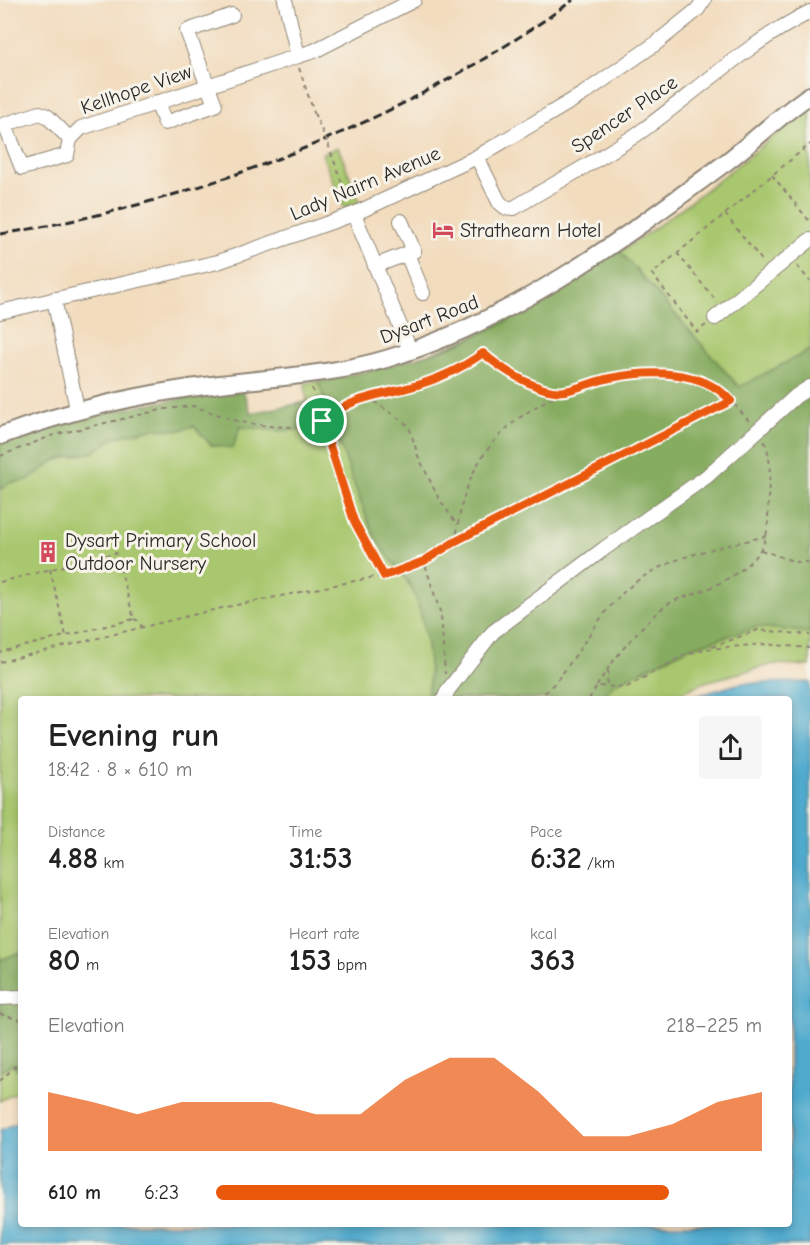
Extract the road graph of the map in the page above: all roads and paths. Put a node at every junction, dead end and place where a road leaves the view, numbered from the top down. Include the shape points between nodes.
1 (285, 0) edge
2 (414, 0) edge
3 (704, 0) edge
4 (810, 12) edge
5 (232, 15) dead end
6 (298, 56) junction
7 (208, 85) junction
8 (810, 95) edge
9 (158, 102) junction
10 (2, 125) edge
11 (70, 139) junction
12 (810, 144) edge
13 (477, 157) junction
14 (772, 175) junction
15 (354, 214) junction
16 (725, 214) junction
17 (401, 221) dead end
18 (810, 222) edge
19 (810, 240) edge
20 (677, 253) junction
21 (407, 254) junction
22 (790, 257) junction
23 (375, 266) junction
24 (771, 272) junction
25 (810, 280) edge
26 (423, 293) dead end
27 (54, 299) junction
28 (0, 312) edge
29 (719, 314) junction
30 (410, 350) junction
31 (307, 374) junction
32 (810, 387) edge
33 (564, 392) junction
34 (366, 396) junction
35 (731, 401) junction
36 (77, 409) junction
37 (322, 421) junction
38 (758, 430) junction
39 (0, 436) edge
40 (0, 456) edge
41 (457, 526) junction
42 (766, 536) junction
43 (456, 541) junction
44 (761, 550) junction
45 (424, 561) junction
46 (810, 562) edge
47 (50, 569) junction
48 (384, 576) junction
49 (0, 582) edge
50 (134, 619) junction
51 (142, 627) junction
52 (810, 635) edge
53 (66, 636) junction
54 (810, 648) edge
55 (707, 649) junction
56 (0, 654) edge
57 (1, 662) edge
58 (609, 663) junction
59 (607, 685) junction
60 (597, 686) junction
61 (446, 695) edge
62 (542, 696) edge
63 (591, 696) edge
64 (18, 997) edge
65 (0, 998) edge
66 (0, 1014) edge
67 (18, 1019) edge
68 (18, 1064) edge
69 (0, 1081) edge

1 - 6 street
2 - 6 street, Kellhope View
3 - 13 street, Lady Nairn Avenue via 655,44 583,94
4 - 13 street, Spencer Place via 747,50 641,132 514,208 499,202
5 - 7 street via 187,31
6 - 7 street, Kellhope View
6 - 15 path, bridge via 306,94
7 - 9 street, Kellhope View
7 - 9 street via 215,105 165,123
8 - 30 main road, Dysart Road via 620,240 511,308
9 - 11 street, Kellhope View via 81,128
10 - 11 street, Kellhope View via 40,113
10 - 11 street via 22,168 67,155
12 - 14 path
13 - 15 street, Lady Nairn Avenue
14 - 16 path
14 - 18 path
15 - 23 street
15 - 27 street, Lady Nairn Avenue via 218,262
16 - 20 path
16 - 24 path
17 - 21 street via 414,251
19 - 22 street
20 - 29 path
20 - 29 path via 652,273 697,332
21 - 23 street
21 - 26 street
22 - 24 street
22 - 25 path
23 - 30 street
24 - 29 street
27 - 28 street, Lady Nairn Avenue
27 - 36 street
30 - 31 main road, Dysart Road via 385,359
31 - 36 main road, Dysart Road via 156,393
31 - 37 path
32 - 38 street
33 - 34 path via 518,379 483,353 441,376 408,388
33 - 35 path via 611,378 656,372 720,388
33 - 41 path via 520,414 500,433 471,476
34 - 37 path via 342,406
34 - 41 path via 409,426 418,456
35 - 38 path
35 - 43 path
36 - 39 main road, Dysart Road
37 - 40 path via 291,427 268,426 240,422 193,406 165,409 54,435
37 - 48 path via 354,521
38 - 42 path via 769,452
38 - 61 street via 706,477 492,632
41 - 43 path
42 - 44 path
42 - 62 path via 656,567 626,590 578,649 558,683
43 - 45 path
44 - 46 path via 796,562
44 - 58 path via 727,579 663,608
45 - 48 path
45 - 61 path via 441,615
47 - 49 path
47 - 50 path via 116,553
47 - 53 path
48 - 51 path
50 - 51 path
50 - 53 path
51 - 57 path
52 - 55 path via 758,630
53 - 56 path
54 - 55 path via 764,644
55 - 59 path via 684,655 627,687
56 - 57 path
58 - 59 path
58 - 60 path
59 - 60 path
60 - 63 path
64 - 65 street
66 - 67 path
68 - 69 path

